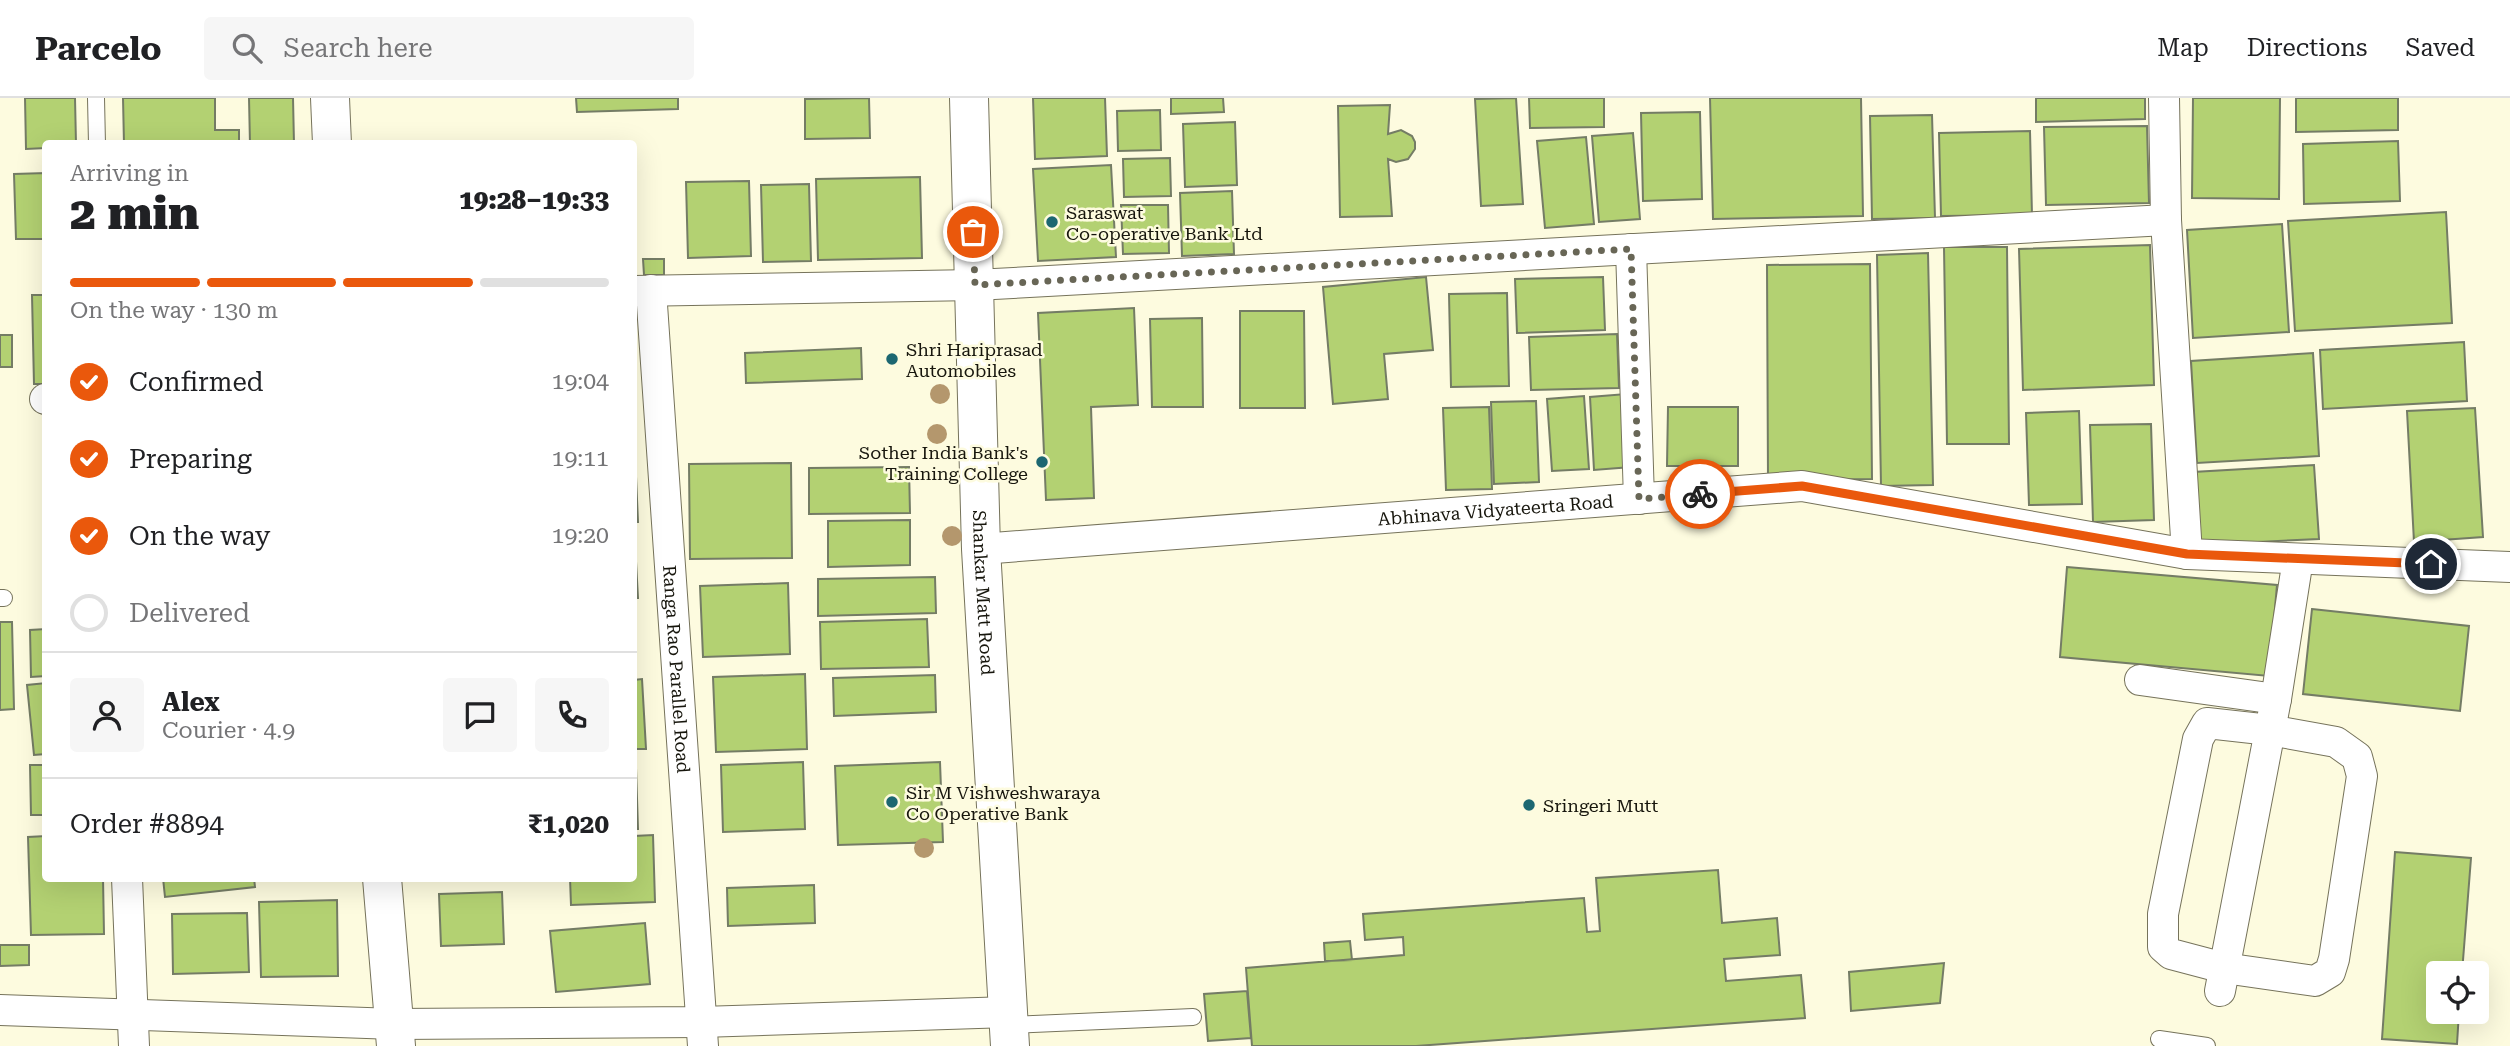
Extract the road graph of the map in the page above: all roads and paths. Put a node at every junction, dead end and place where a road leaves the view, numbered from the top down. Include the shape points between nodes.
1 (96, 98) edge
2 (330, 98) edge
3 (969, 98) edge
4 (2164, 98) edge
5 (97, 140) edge
6 (332, 140) edge
7 (2166, 220) junction
8 (1631, 249) junction
9 (975, 285) junction
10 (643, 290) edge
11 (1639, 499) junction
12 (981, 549) junction
13 (2187, 554) junction
14 (2298, 559) junction
15 (2510, 567) edge
16 (2140, 680) dead end
17 (2276, 699) junction
18 (2270, 730) junction
19 (127, 882) edge
20 (382, 882) edge
21 (2222, 980) junction
22 (0, 1010) edge
23 (131, 1013) junction
24 (1193, 1017) dead end
25 (1009, 1028) edge
26 (702, 1034) edge
27 (396, 1035) edge
28 (2159, 1039) dead end
29 (134, 1046) edge
30 (2207, 1046) edge

1 - 5 lane
2 - 6 street
3 - 9 street, Shankar Matt Road
4 - 7 street
7 - 8 street
7 - 13 street
8 - 9 street
8 - 11 street
9 - 10 street
9 - 12 street, Shankar Matt Road
10 - 26 street, Ranga Rao Parallel Road
11 - 12 street, Abhinava Vidyateerta Road
11 - 13 street, Abhinava Vidyateerta Road via 1802,486
12 - 25 street, Shankar Matt Road
13 - 14 street, Abhinava Vidyateerta Road
14 - 15 street, Abhinava Vidyateerta Road
14 - 17 street
16 - 17 street
17 - 18 street
18 - 21 street
18 - 21 street via 2207,723 2198,739 2174,860 2164,914 2164,947
18 - 21 street via 2336,742 2357,757 2362,776 2334,959 2330,972 2315,981
19 - 23 street
20 - 27 street
22 - 23 street
23 - 27 street
23 - 29 street
24 - 25 lane
25 - 26 street
26 - 27 street
28 - 30 lane

